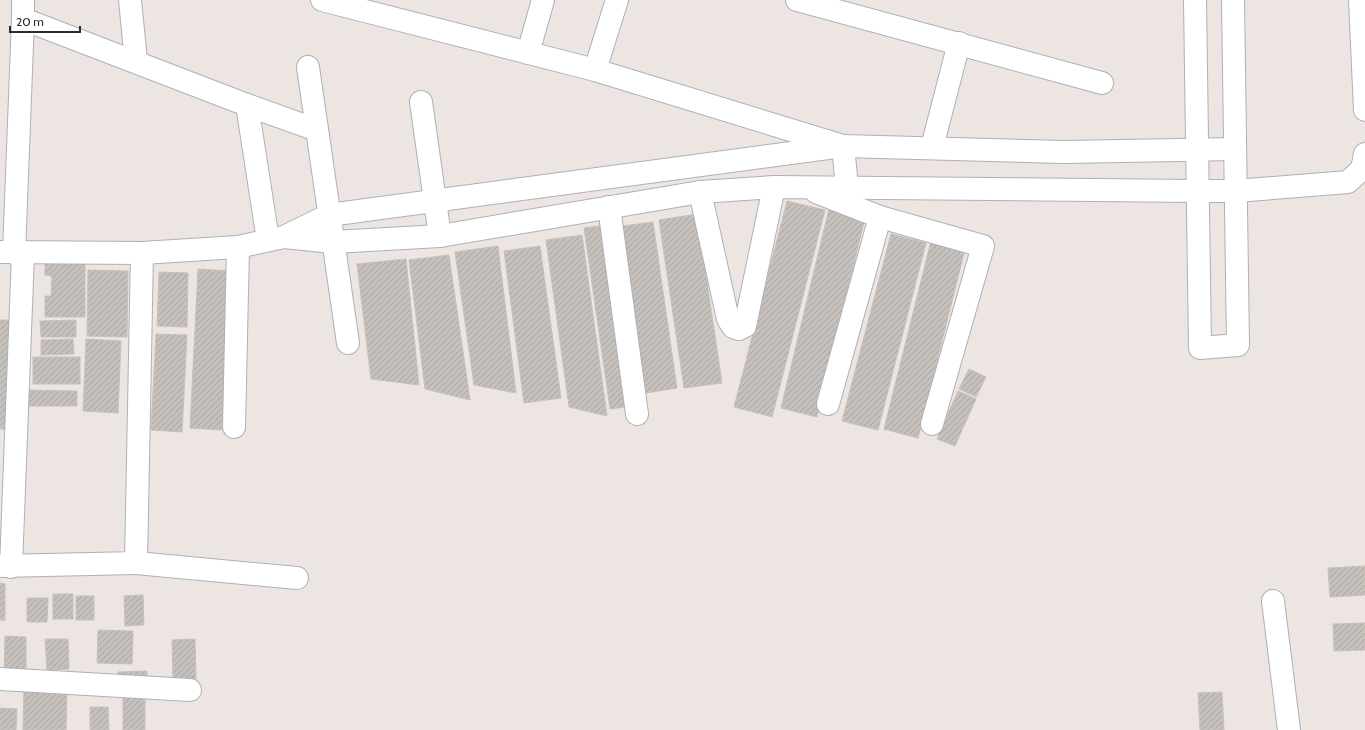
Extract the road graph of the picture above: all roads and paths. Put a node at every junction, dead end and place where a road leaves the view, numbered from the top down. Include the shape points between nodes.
1 (130, 0) edge
2 (322, 0) edge
3 (543, 0) edge
4 (617, 0) edge
5 (797, 0) edge
6 (1195, 0) edge
7 (1233, 0) edge
8 (1360, 0) edge
9 (23, 10) edge
10 (959, 43) junction
11 (528, 53) junction
12 (136, 61) junction
13 (308, 67) dead end
14 (596, 70) junction
15 (1102, 83) dead end
16 (421, 102) dead end
17 (247, 105) junction
18 (1365, 110) edge
19 (317, 130) junction
20 (843, 146) junction
21 (932, 147) junction
22 (1235, 149) junction
23 (1196, 150) junction
24 (1365, 154) edge
25 (585, 180) junction
26 (774, 186) junction
27 (804, 187) junction
28 (847, 188) junction
29 (1197, 191) junction
30 (1236, 191) junction
31 (700, 192) junction
32 (436, 201) junction
33 (600, 209) junction
34 (329, 215) junction
35 (880, 218) junction
36 (440, 236) junction
37 (276, 239) junction
38 (333, 242) junction
39 (238, 247) junction
40 (12, 252) edge
41 (142, 253) junction
42 (348, 344) dead end
43 (828, 404) dead end
44 (637, 414) dead end
45 (932, 424) dead end
46 (234, 427) dead end
47 (136, 563) junction
48 (5, 566) edge
49 (297, 578) dead end
50 (1273, 601) dead end
51 (0, 679) edge
52 (190, 690) dead end
53 (1289, 730) edge

1 - 12 street
2 - 11 street
3 - 11 street
4 - 14 street
5 - 10 street
6 - 23 street
7 - 22 street
8 - 18 street
9 - 12 street
9 - 40 street
10 - 15 street
10 - 21 street
11 - 14 street
12 - 17 street
13 - 19 street
14 - 20 street
16 - 32 street
17 - 19 street
17 - 37 street
19 - 34 street
20 - 21 street
20 - 25 street
20 - 28 street
21 - 23 street via 1064,152
22 - 23 street
22 - 30 street
23 - 29 street
24 - 30 street via 1362,170 1348,182
25 - 32 street
25 - 33 street
26 - 27 street
26 - 31 street
26 - 31 street via 745,326 739,329 733,327 728,319
27 - 28 street
27 - 35 street
28 - 29 street
29 - 30 street
29 - 30 street via 1200,348 1238,346
31 - 33 street
32 - 34 street
32 - 36 street
33 - 36 street
33 - 44 street
34 - 37 street
34 - 38 street
35 - 43 street
35 - 45 street via 983,246
36 - 38 street
37 - 38 street
37 - 39 street
38 - 42 street
39 - 41 street
39 - 46 street
40 - 41 street
40 - 48 street
41 - 47 street
47 - 48 street
47 - 49 street
50 - 53 street
51 - 52 street

